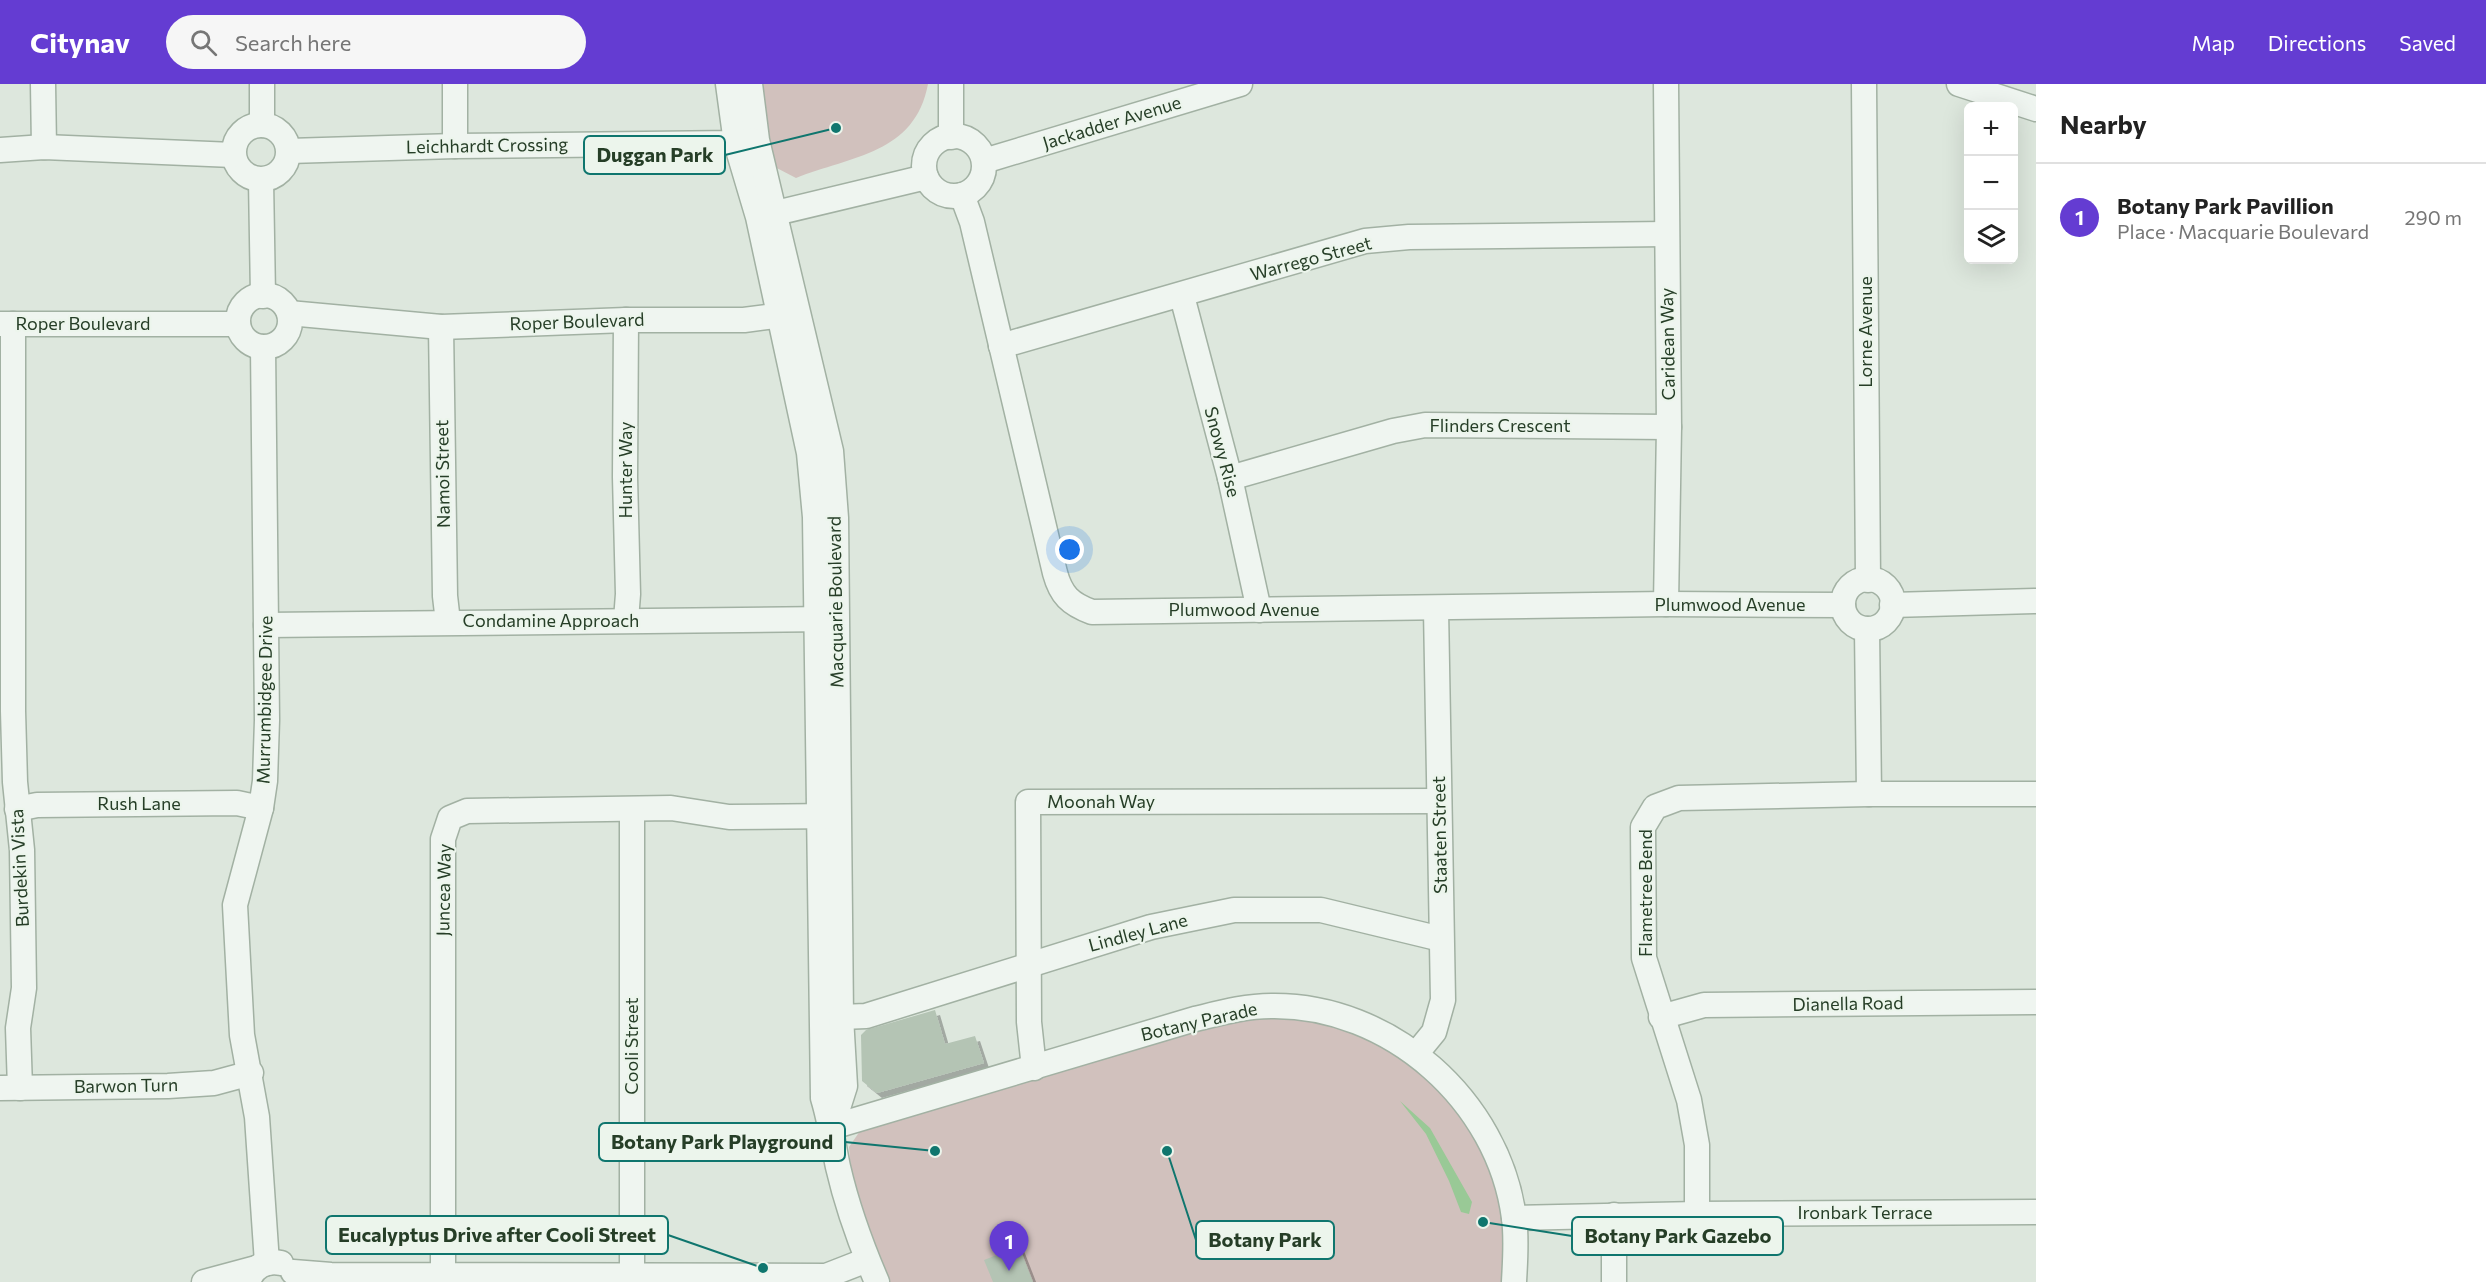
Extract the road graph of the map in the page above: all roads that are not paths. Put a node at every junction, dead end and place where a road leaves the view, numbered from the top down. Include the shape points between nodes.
1 (43, 84) edge
2 (261, 84) edge
3 (455, 84) edge
4 (729, 84) edge
5 (750, 84) edge
6 (951, 84) edge
7 (1240, 84) edge
8 (1666, 84) edge
9 (1864, 84) edge
10 (1959, 84) edge
11 (2009, 84) edge
12 (2036, 93) edge
13 (2036, 109) edge
14 (262, 125) junction
15 (951, 136) junction
16 (747, 141) junction
17 (454, 146) junction
18 (44, 147) junction
19 (0, 150) edge
20 (288, 152) junction
21 (234, 155) junction
22 (984, 161) junction
23 (926, 177) junction
24 (261, 180) junction
25 (962, 195) junction
26 (766, 215) junction
27 (1666, 234) junction
28 (263, 296) junction
29 (1182, 296) junction
30 (789, 315) junction
31 (626, 320) junction
32 (288, 322) junction
33 (6, 324) edge
34 (238, 324) junction
35 (441, 327) junction
36 (1001, 346) junction
37 (263, 347) junction
38 (1669, 427) junction
39 (1230, 478) junction
40 (7, 514) edge
41 (1868, 580) junction
42 (2036, 601) edge
43 (1666, 604) junction
44 (1843, 605) junction
45 (1892, 605) junction
46 (1436, 609) junction
47 (1259, 610) junction
48 (827, 619) junction
49 (626, 620) junction
50 (448, 622) junction
51 (266, 625) junction
52 (1867, 629) junction
53 (1869, 794) junction
54 (2036, 794) edge
55 (1439, 801) junction
56 (261, 808) junction
57 (17, 809) junction
58 (632, 810) junction
59 (830, 816) junction
60 (1441, 939) junction
61 (1030, 964) junction
62 (2036, 1002) edge
63 (841, 1017) junction
64 (1661, 1017) junction
65 (1416, 1054) junction
66 (1034, 1068) junction
67 (251, 1073) junction
68 (10, 1088) edge
69 (832, 1127) junction
70 (2036, 1212) edge
71 (1697, 1214) junction
72 (1614, 1215) junction
73 (1514, 1218) junction
74 (867, 1260) junction
75 (257, 1271) edge
76 (295, 1277) edge
77 (443, 1279) edge
78 (632, 1279) edge
79 (214, 1280) edge
80 (877, 1282) edge
81 (1514, 1282) edge
82 (1614, 1282) edge

1 - 18 street
2 - 14 street
3 - 17 street
4 - 16 street, Macquarie Boulevard
5 - 16 street, Macquarie Boulevard
6 - 15 street
7 - 22 street, Jackadder Avenue
8 - 27 street, Caridean Way
9 - 41 street, Lorne Avenue
10 - 13 street
11 - 12 street
14 - 20 street via 283,136
14 - 21 street via 244,130
15 - 22 street via 972,142
15 - 23 street via 934,143 929,150
16 - 17 street, Leichhardt Crossing
16 - 26 street, Macquarie Boulevard
17 - 20 street, Leichhardt Crossing
18 - 19 street
18 - 21 street
20 - 24 street via 278,174
21 - 24 street via 235,163 246,175
22 - 25 street via 980,182
23 - 25 street via 945,195
23 - 26 street
24 - 28 street
25 - 36 street, Plumwood Avenue
26 - 30 street, Macquarie Boulevard
27 - 29 street, Warrego Street via 1409,237 1365,242
27 - 38 street, Caridean Way
28 - 32 street via 278,300
28 - 34 street via 247,302 238,316
29 - 36 street, Warrego Street
29 - 39 street, Snowy Rise
30 - 31 street, Roper Boulevard via 744,320
30 - 48 street, Macquarie Boulevard
31 - 35 street, Roper Boulevard
31 - 49 street, Hunter Way
32 - 35 street, Roper Boulevard via 307,313
32 - 37 street via 278,343
33 - 34 street, Roper Boulevard
33 - 40 street, Burdekin Vista
34 - 37 street via 249,343
35 - 50 street, Namoi Street
36 - 47 street, Plumwood Avenue via 1055,573 1069,602 1092,612
37 - 51 street, Murrumbidgee Drive
38 - 39 street, Flinders Crescent via 1425,425
38 - 43 street, Caridean Way
39 - 47 street, Snowy Rise
40 - 57 street, Burdekin Vista
41 - 44 street via 1847,590
41 - 45 street via 1886,588
42 - 45 street
43 - 44 street, Plumwood Avenue
43 - 46 street, Plumwood Avenue
44 - 52 street via 1853,625
45 - 52 street via 1884,624
46 - 47 street, Plumwood Avenue
46 - 55 street, Staaten Street
48 - 49 street, Condamine Approach
48 - 59 street, Macquarie Boulevard
49 - 50 street, Condamine Approach
50 - 51 street, Condamine Approach
51 - 56 street, Murrumbidgee Drive via 267,720
52 - 53 street
53 - 54 street, Flametree Bend
53 - 64 street, Flametree Bend via 1679,798 1655,807 1643,827 1644,958
55 - 60 street, Staaten Street
55 - 61 street, Moonah Way via 1028,802
56 - 57 street, Rush Lane via 237,803 37,805
56 - 67 street, Murrumbidgee Drive via 235,905 242,1035
57 - 68 street, Burdekin Vista via 22,850 24,988
58 - 59 street, Juncea Way via 671,808 729,817
58 - 77 street, Juncea Way via 467,811 450,819 443,839
58 - 78 street, Cooli Street
59 - 63 street, Macquarie Boulevard
59 - 69 street, Macquarie Boulevard via 821,1066 823,1098
60 - 61 street, Lindley Lane via 1321,910 1234,910 1151,927
60 - 65 street, Staaten Street via 1443,1000 1434,1032
61 - 63 street, Lindley Lane via 867,1016
61 - 66 street, Moonah Way via 1029,1022
62 - 64 street, Dianella Road via 1704,1005
63 - 69 street, Macquarie Boulevard via 845,1086
64 - 71 street, Flametree Bend via 1689,1100 1696,1145
65 - 66 street, Botany Parade via 1351,1020 1308,1009 1271,1006 1195,1019
65 - 73 street, Botany Parade via 1452,1085 1476,1116 1504,1177
66 - 69 street, Botany Parade
67 - 68 street, Barwon Turn via 214,1083 168,1086
67 - 75 street, Murrumbidgee Drive via 257,1117
69 - 74 street, Macquarie Boulevard via 838,1166
70 - 71 street, Ironbark Terrace
71 - 72 street, Ironbark Terrace
72 - 73 street, Ironbark Terrace
72 - 82 street
73 - 81 street, Botany Parade
74 - 78 street via 826,1276
74 - 80 street, Macquarie Boulevard
75 - 76 street via 279,1263
75 - 79 street
76 - 77 street
77 - 78 street

